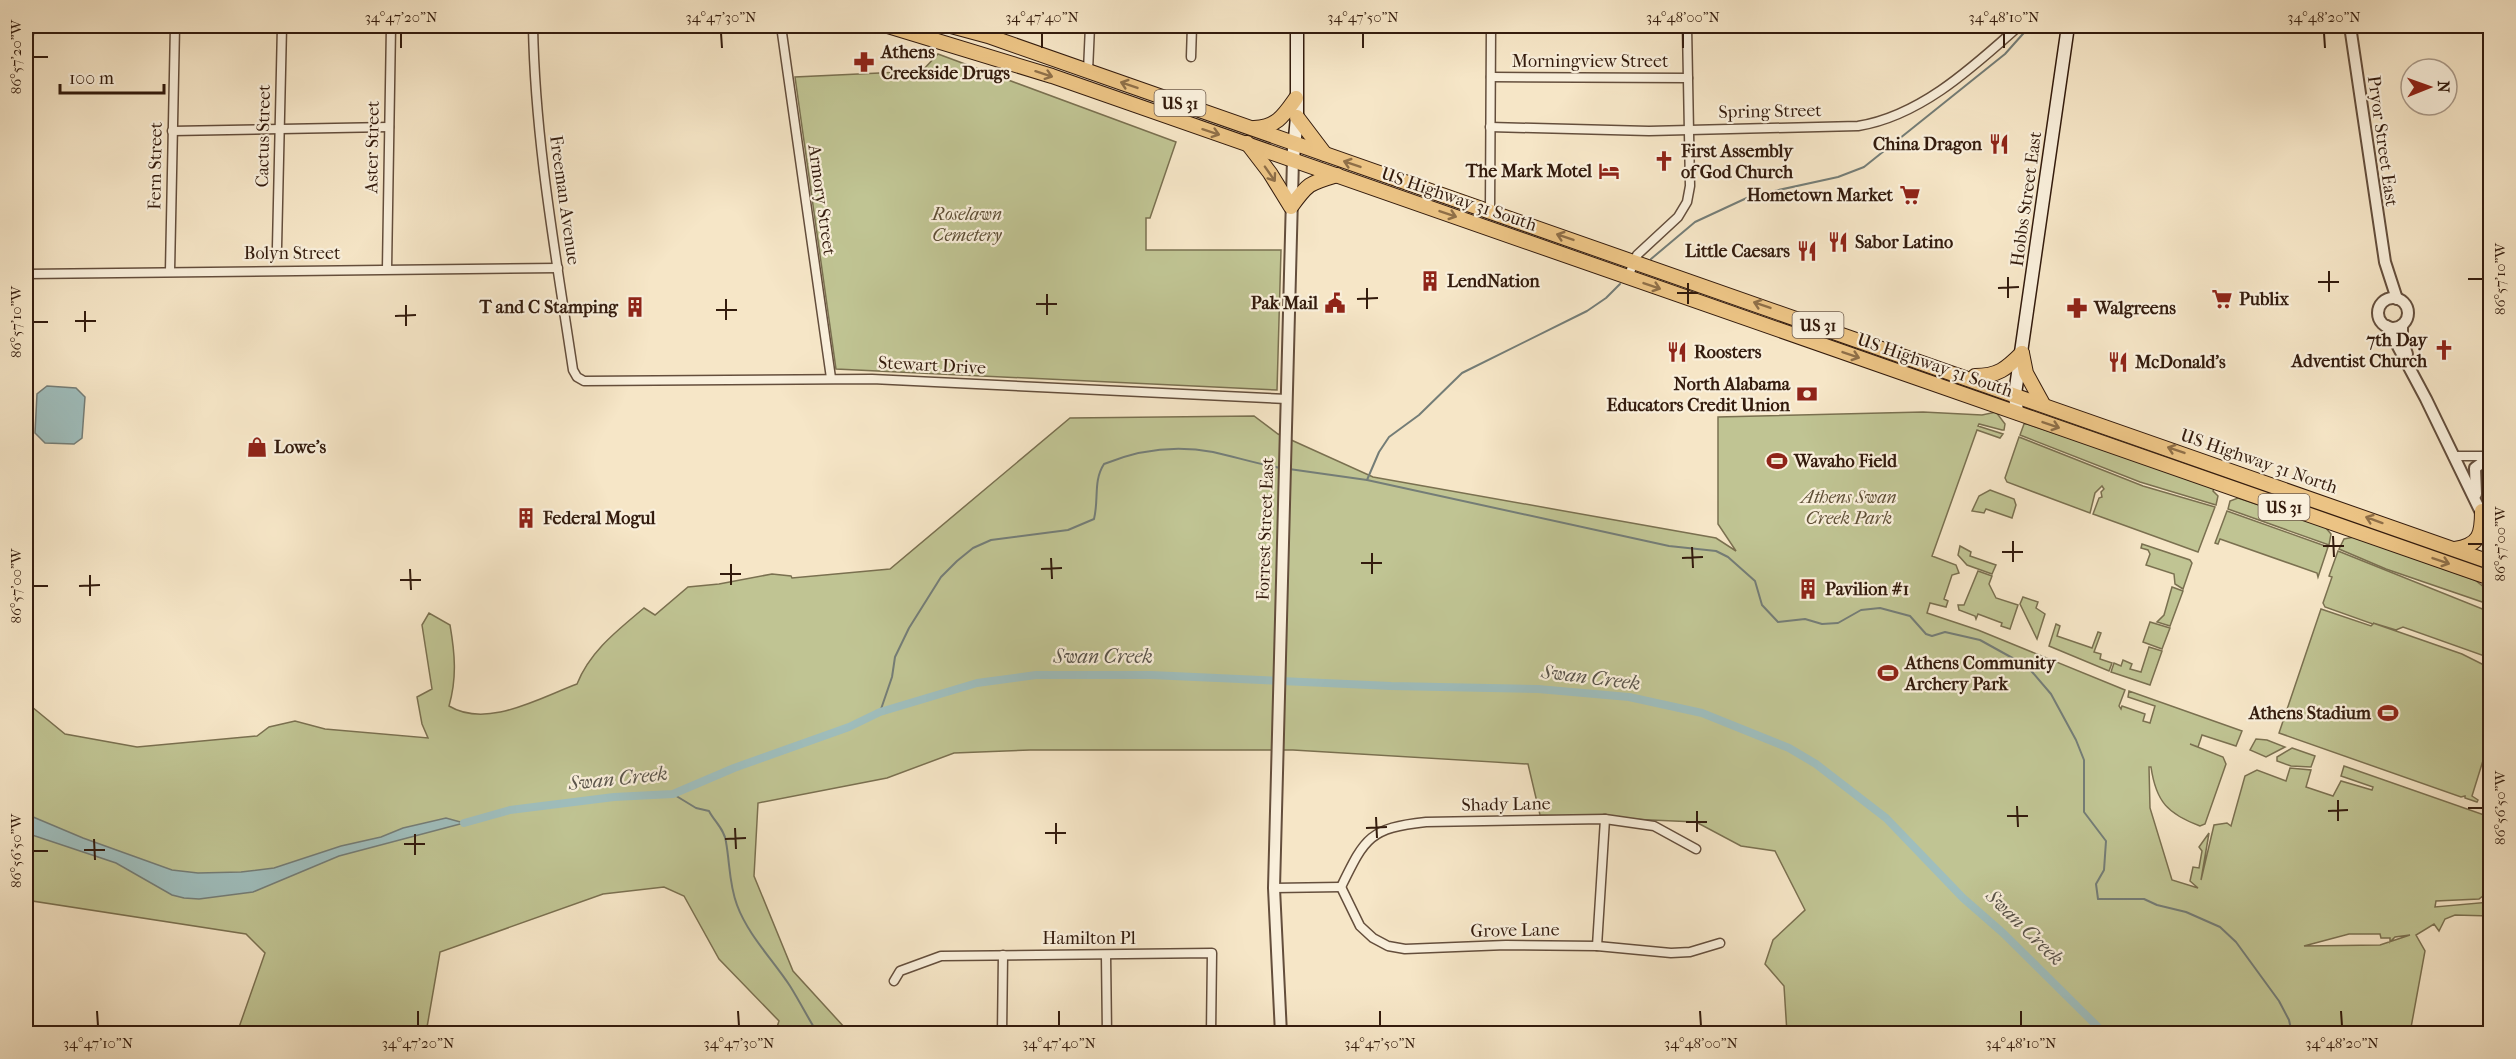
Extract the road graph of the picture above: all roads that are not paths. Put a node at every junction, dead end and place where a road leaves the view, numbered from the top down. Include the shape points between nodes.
1 (27, 26) edge
2 (176, 26) edge
3 (282, 26) edge
4 (391, 26) edge
5 (533, 26) edge
6 (781, 26) edge
7 (888, 26) edge
8 (951, 26) edge
9 (1090, 26) edge
10 (1192, 26) edge
11 (1297, 26) edge
12 (1491, 26) edge
13 (1687, 26) edge
14 (2019, 26) edge
15 (2068, 26) edge
16 (2350, 26) edge
17 (988, 31) edge
18 (26, 36) edge
19 (1191, 57) dead end
20 (1088, 71) junction
21 (1491, 77) junction
22 (1688, 78) junction
23 (1296, 98) junction
24 (1297, 117) junction
25 (389, 127) junction
26 (1490, 127) junction
27 (1252, 128) junction
28 (279, 129) junction
29 (1689, 130) junction
30 (172, 131) junction
31 (1247, 143) junction
32 (1295, 144) junction
33 (1325, 154) junction
34 (1293, 159) junction
35 (1337, 175) junction
36 (1291, 207) junction
37 (1490, 211) junction
38 (278, 247) dead end
39 (1635, 261) junction
40 (2385, 262) junction
41 (558, 268) junction
42 (387, 270) junction
43 (170, 271) junction
44 (26, 274) edge
45 (1628, 277) junction
46 (2397, 299) junction
47 (2381, 305) junction
48 (2402, 325) junction
49 (2387, 326) junction
50 (2022, 353) junction
51 (2409, 366) junction
52 (1963, 376) junction
53 (577, 377) joint
54 (831, 378) junction
55 (2015, 394) junction
56 (1287, 399) junction
57 (2043, 404) junction
58 (2017, 413) junction
59 (2453, 456) junction
60 (2490, 457) edge
61 (2480, 507) junction
62 (2490, 531) edge
63 (2455, 549) junction
64 (2490, 562) edge
65 (2490, 578) edge
66 (1605, 819) junction
67 (1696, 849) dead end
68 (1341, 887) junction
69 (1274, 888) junction
70 (1720, 943) dead end
71 (1597, 946) junction
72 (1004, 955) junction
73 (1106, 955) junction
74 (894, 981) dead end
75 (1002, 1034) edge
76 (1107, 1034) edge
77 (1211, 1034) edge
78 (1281, 1034) edge

1 - 18 main road
2 - 30 street, Fern Street
3 - 28 street, Cactus Street
4 - 25 street, Aster Street
5 - 41 street, Freeman Avenue via 535,97
6 - 54 street, Armory Street
7 -> 31 main road, US Highway 31 South / US 31
8 - 17 main road, US Highway 31 South / US 31
9 - 20 street
10 - 19 street
11 - 23 main road, Forrest Street East
12 - 21 street
13 - 22 street
14 - 29 street, Spring Street via 1977,63 1929,97 1875,123
15 - 50 main road, Hobbs Street East
16 - 40 street, Pryor Street East
17 - 20 main road, US Highway 31 South / US 31
27 -> 20 main road, US Highway 31 South / US 31
21 - 22 street, Morningview Street
21 - 26 street
22 - 29 street
23 - 24 main road, Forrest Street East
23 - 27 main road via 1275,124
24 - 32 main road, Forrest Street East
24 - 33 main road
25 - 28 street
25 - 42 street, Aster Street
26 - 29 street, Spring Street
26 - 37 street
27 - 32 main road, US Highway 31 South / US 31
28 - 30 street
28 - 38 street, Cactus Street
29 - 39 street via 1687,202 1678,217
30 - 43 street, Fern Street
31 - 34 main road, US Highway 31 South / US 31
31 -> 36 main road
32 - 33 main road, US Highway 31 South / US 31
32 - 34 main road, Forrest Street East
37 -> 33 main road, US Highway 31 South / US 31
34 - 35 main road, US Highway 31 South / US 31
34 - 36 street, Forrest Street East
35 - 36 main road via 1312,183
35 -> 45 main road, US Highway 31 South / US 31
36 - 56 street, Forrest Street East
39 -> 37 main road, US Highway 31 South / US 31
39 - 45 street
52 -> 39 main road, US Highway 31 South / US 31
40 - 46 street, Pryor Street East
40 - 47 street, Pryor Street East
41 - 42 street, Bolyn Street
41 - 53 street, Freeman Avenue
42 - 43 street, Bolyn Street
43 - 44 street, Bolyn Street
45 -> 58 main road, US Highway 31 South / US 31
46 - 47 street
46 - 48 street via 2407,310
47 - 49 street via 2379,318
48 - 49 street
48 - 51 street
49 - 51 street
50 - 52 main road via 2007,368 1990,376
50 - 55 main road, Hobbs Street East
50 - 57 main road via 2026,373
51 - 59 street
52 - 55 main road, US Highway 31 South / US 31
53 - 54 street, Stewart Drive via 592,382
54 - 56 street, Stewart Drive
55 - 57 main road, US Highway 31 North / US 31
55 - 58 main road, Hobbs Street East
56 - 69 street, Forrest Street East
63 -> 57 main road, US Highway 31 North / US 31
58 -> 65 main road, US Highway 31 North / US 31
59 - 60 street
59 - 61 street
60 - 61 street via 2475,468
61 - 62 street
61 - 63 main road via 2482,527 2476,540 2468,547
63 - 64 main road, US Highway 31 North / US 31
66 - 67 street, Shady Lane via 1654,826
66 - 68 street, Shady Lane via 1426,822 1385,829 1370,837 1359,850
66 - 71 street
68 - 69 street
68 - 71 street, Grove Lane via 1360,926 1373,938 1405,950
69 - 78 street, Forrest Street East
70 - 71 street, Grove Lane via 1671,953
72 - 73 street, Hamilton Pl
72 - 74 street, Hamilton Pl via 941,956 900,971
72 - 75 street
73 - 76 street
73 - 77 street, Hamilton Pl via 1212,953

